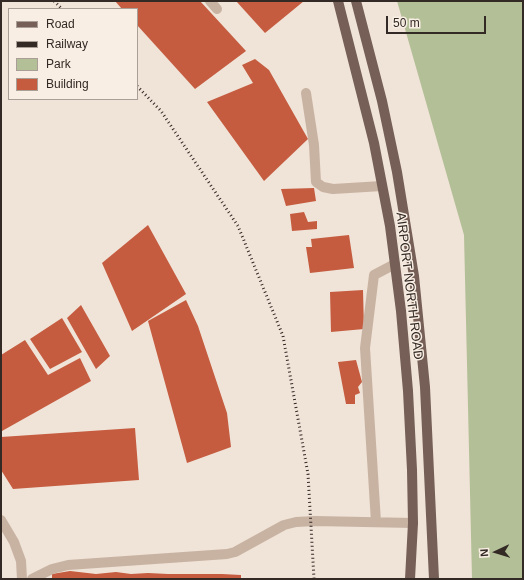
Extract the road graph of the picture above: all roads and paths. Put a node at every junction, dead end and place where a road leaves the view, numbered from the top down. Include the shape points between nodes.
1 (210, 1) edge
2 (338, 1) edge
3 (356, 1) edge
4 (217, 9) dead end
5 (306, 93) dead end
6 (382, 186) junction
7 (395, 264) junction
8 (1, 520) edge
9 (376, 522) junction
10 (412, 523) junction
11 (22, 579) edge
12 (32, 579) edge
13 (410, 579) edge
14 (434, 579) edge

1 - 4 street
2 - 6 main road, AIRPORT NORTH ROAD via 374,143
3 - 14 main road, AIRPORT NORTH ROAD via 382,101 414,276 425,387
5 - 6 street via 314,145 316,182 333,189
6 - 7 main road, AIRPORT NORTH ROAD
7 - 9 street via 374,274 365,348
7 - 10 main road, AIRPORT NORTH ROAD via 408,390
8 - 11 street via 14,542 21,561
9 - 10 street
9 - 12 street via 296,522 284,525 227,554 68,565 52,569
10 - 13 main road, AIRPORT NORTH ROAD

